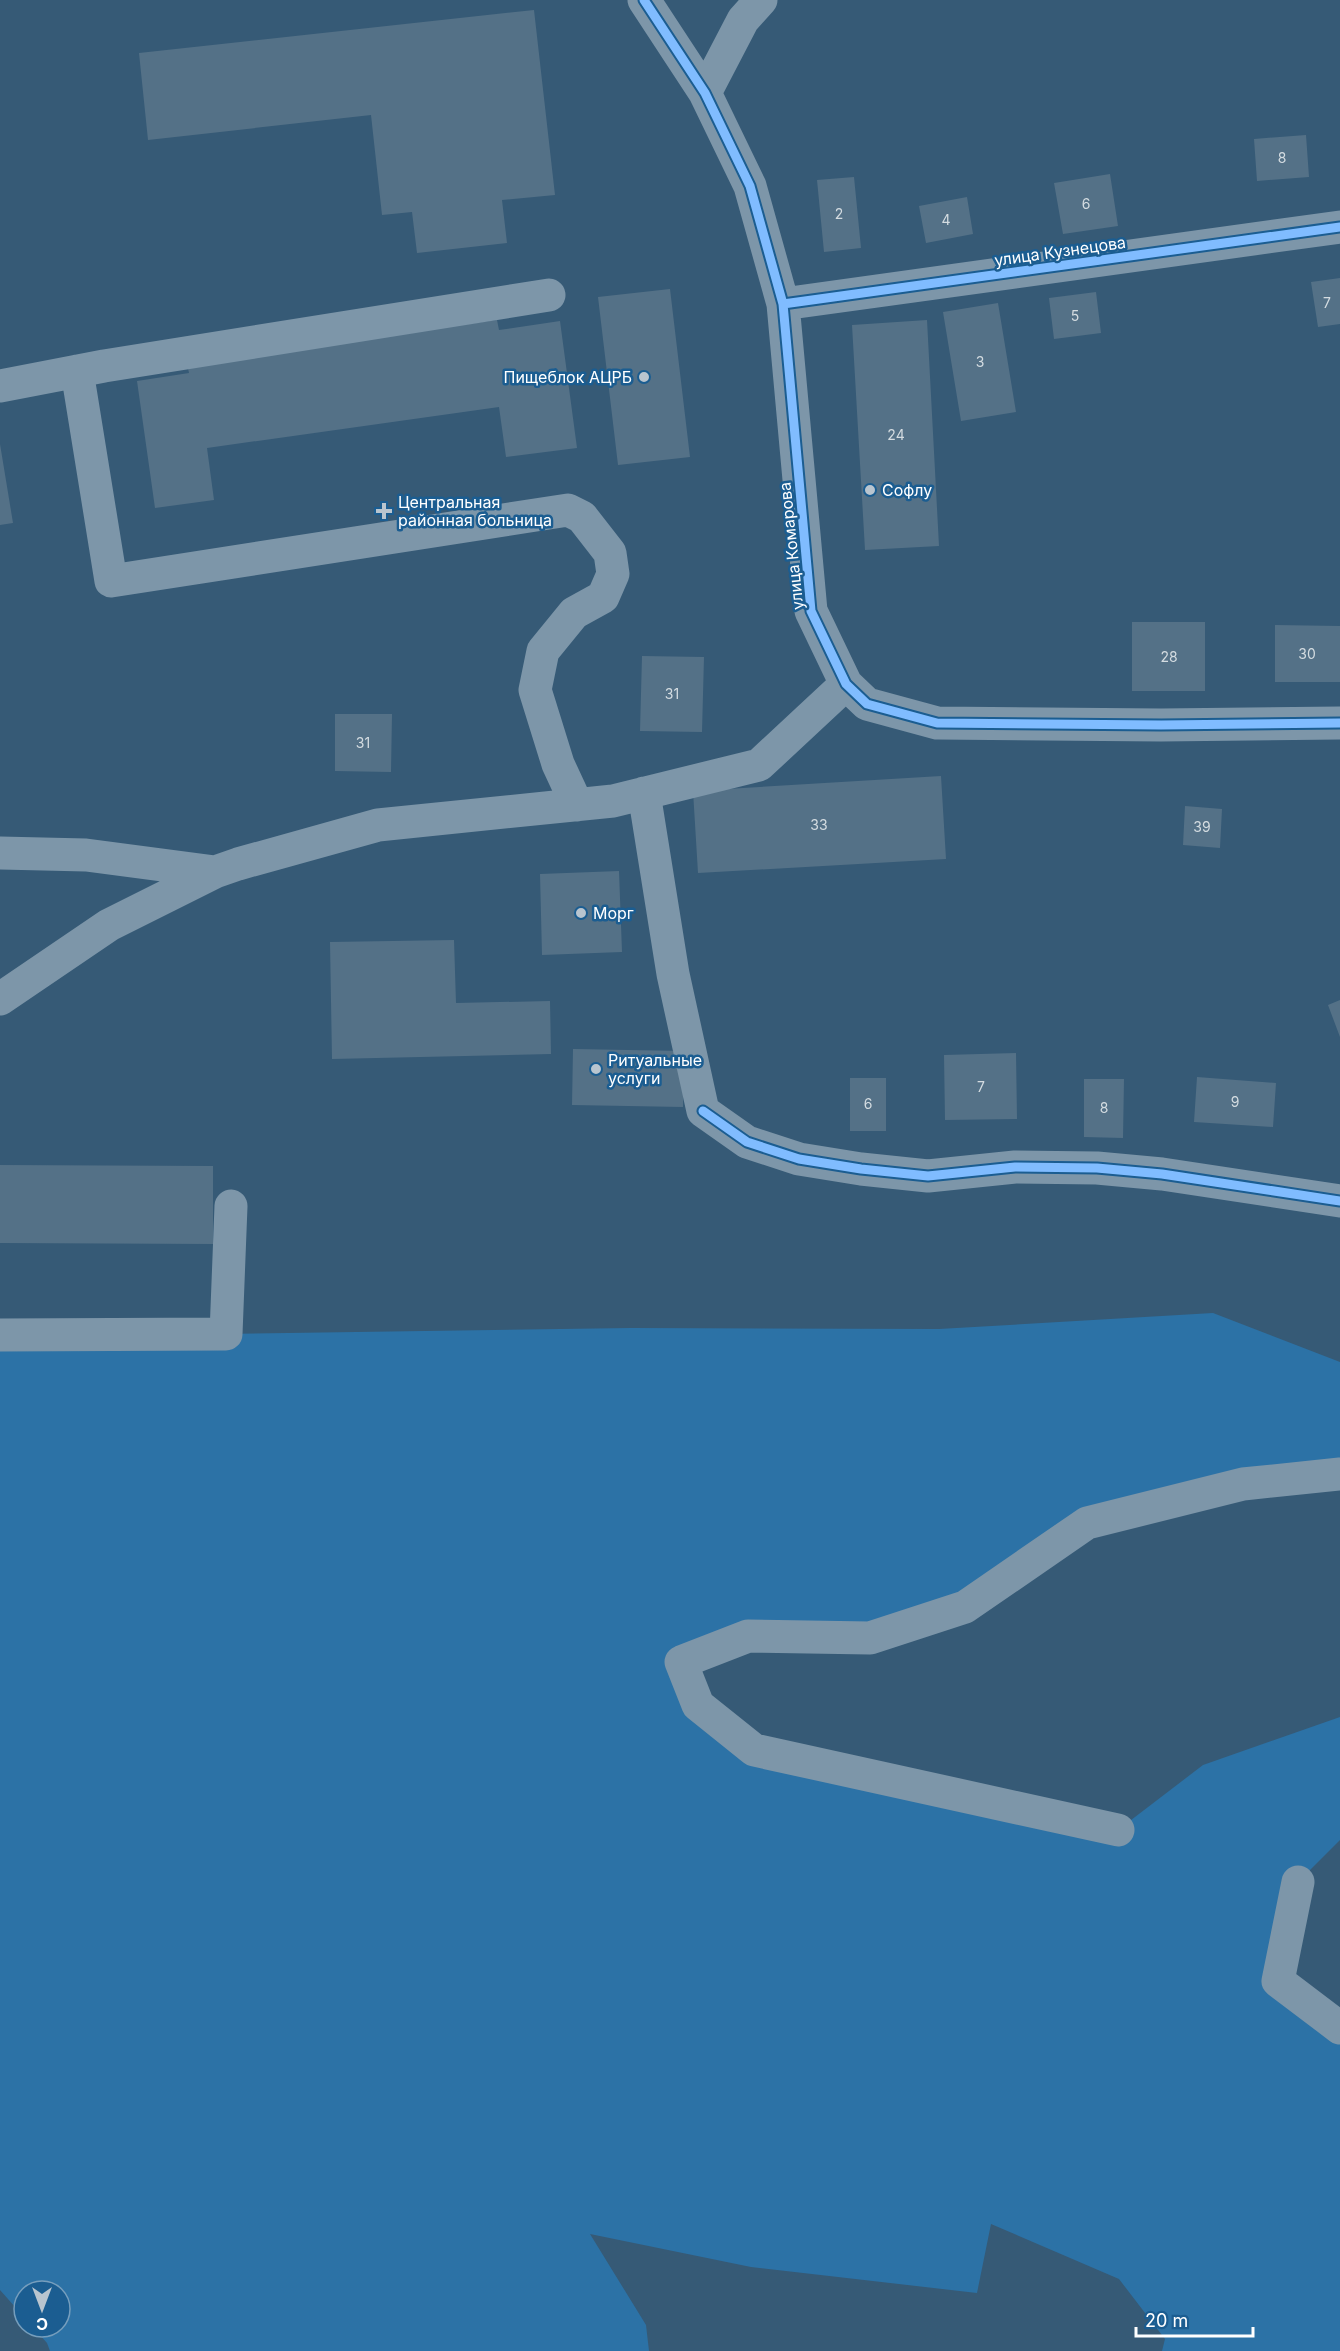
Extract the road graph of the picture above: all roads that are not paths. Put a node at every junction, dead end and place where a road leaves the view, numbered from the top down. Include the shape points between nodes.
1 (644, 0) edge
2 (761, 0) edge
3 (705, 93) junction
4 (1340, 227) edge
5 (549, 295) dead end
6 (783, 304) junction
7 (77, 371) junction
8 (0, 386) edge
9 (846, 684) junction
10 (1338, 728) edge
11 (644, 793) junction
12 (577, 805) junction
13 (0, 853) edge
14 (215, 872) junction
15 (0, 999) edge
16 (1340, 1201) edge
17 (231, 1206) dead end
18 (0, 1335) edge
19 (1340, 1474) edge
20 (1118, 1830) dead end
21 (1298, 1882) dead end
22 (1340, 2028) edge

1 - 3 street, улица Комарова
2 - 3 street via 743,20
3 - 6 street, улица Комарова via 750,186
4 - 6 street, улица Кузнецова
5 - 7 street
6 - 9 street, улица Комарова via 811,611
7 - 8 street
7 - 12 street via 111,581 568,510 582,517 610,554 613,574 603,597 574,613 543,651 535,690 558,764
9 - 10 street, улица Комарова via 867,704 937,723
9 - 11 street via 759,765
11 - 12 street
11 - 16 street via 673,974 703,1111 747,1142 799,1159 927,1176 1015,1167 1097,1168 1172,1175
12 - 14 street via 378,825
13 - 14 street via 86,855
14 - 15 street via 109,925
17 - 18 street via 226,1334
19 - 20 street via 1243,1484 1087,1523 965,1607 870,1638 748,1636 681,1662 698,1706 754,1750
21 - 22 street via 1278,1981

